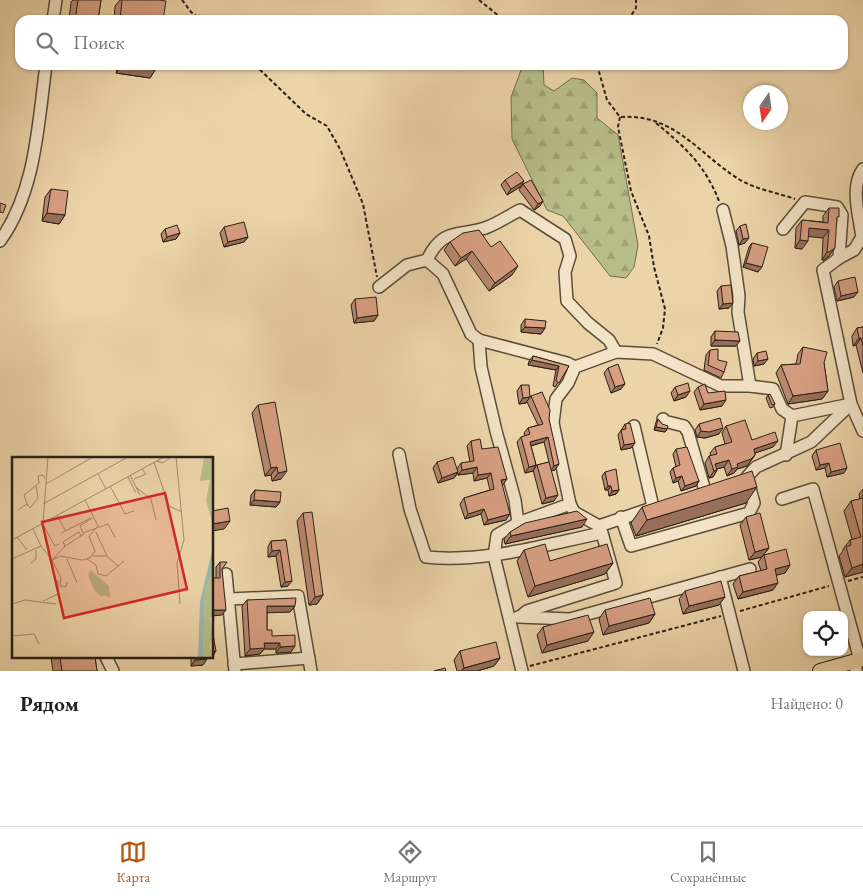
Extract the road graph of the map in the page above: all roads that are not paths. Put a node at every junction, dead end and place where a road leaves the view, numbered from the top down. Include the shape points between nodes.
1 (56, 0) edge
2 (54, 15) edge
3 (45, 70) edge
4 (863, 169) edge
5 (723, 210) road end
6 (783, 229) dead end
7 (0, 241) edge
8 (839, 258) junction
9 (427, 260) junction
10 (379, 287) road end
11 (479, 340) junction
12 (616, 352) junction
13 (575, 367) junction
14 (750, 386) junction
15 (851, 404) junction
16 (792, 416) junction
17 (663, 419) dead end
18 (634, 426) dead end
19 (863, 431) edge
20 (399, 454) dead end
21 (786, 454) junction
22 (705, 491) edge
23 (782, 499) dead end
24 (570, 504) junction
25 (621, 518) junction
26 (518, 523) junction
27 (601, 529) junction
28 (494, 556) junction
29 (750, 569) dead end
30 (226, 574) dead end
31 (720, 577) junction
32 (230, 599) junction
33 (521, 616) junction
34 (509, 618) junction
35 (106, 658) edge
36 (309, 658) junction
37 (859, 663) edge
38 (235, 667) edge
39 (522, 670) edge
40 (113, 671) edge
41 (311, 671) edge
42 (744, 671) edge
43 (820, 671) edge

1 - 2 street
3 - 7 street via 26,188 11,226
4 - 8 street via 856,178 862,237 854,250
5 - 14 street via 732,246
6 - 8 street via 804,202 837,207 842,216
8 - 15 street via 823,270
9 - 10 street via 407,265
9 - 11 street via 443,274 471,334
9 - 12 street via 432,249 452,233 485,228 520,210 565,239 570,256 565,272 567,301 609,340
11 - 13 street
11 - 26 street via 496,431 516,500
12 - 13 street
12 - 14 street via 653,354 721,386
13 - 24 street via 556,398 553,423
14 - 16 street via 773,389 782,409
15 - 16 street
15 - 19 street
15 - 21 street via 811,442
16 - 21 street
17 - 22 street via 684,426 688,432
18 - 25 street via 658,506
20 - 28 street via 410,508 426,557 449,560
21 - 25 street via 756,467 743,478 754,503 750,513 631,546
23 - 37 street via 813,489
24 - 26 street
24 - 27 street via 574,512
25 - 27 street
26 - 28 street via 498,534
27 - 28 street
27 - 33 street via 616,583 526,611
28 - 34 street
29 - 31 street
30 - 32 street
31 - 33 street via 570,619
31 - 42 street
32 - 36 street via 298,596
32 - 38 street
33 - 34 street
34 - 39 street
35 - 40 street
36 - 38 street
36 - 41 street
37 - 43 main road

